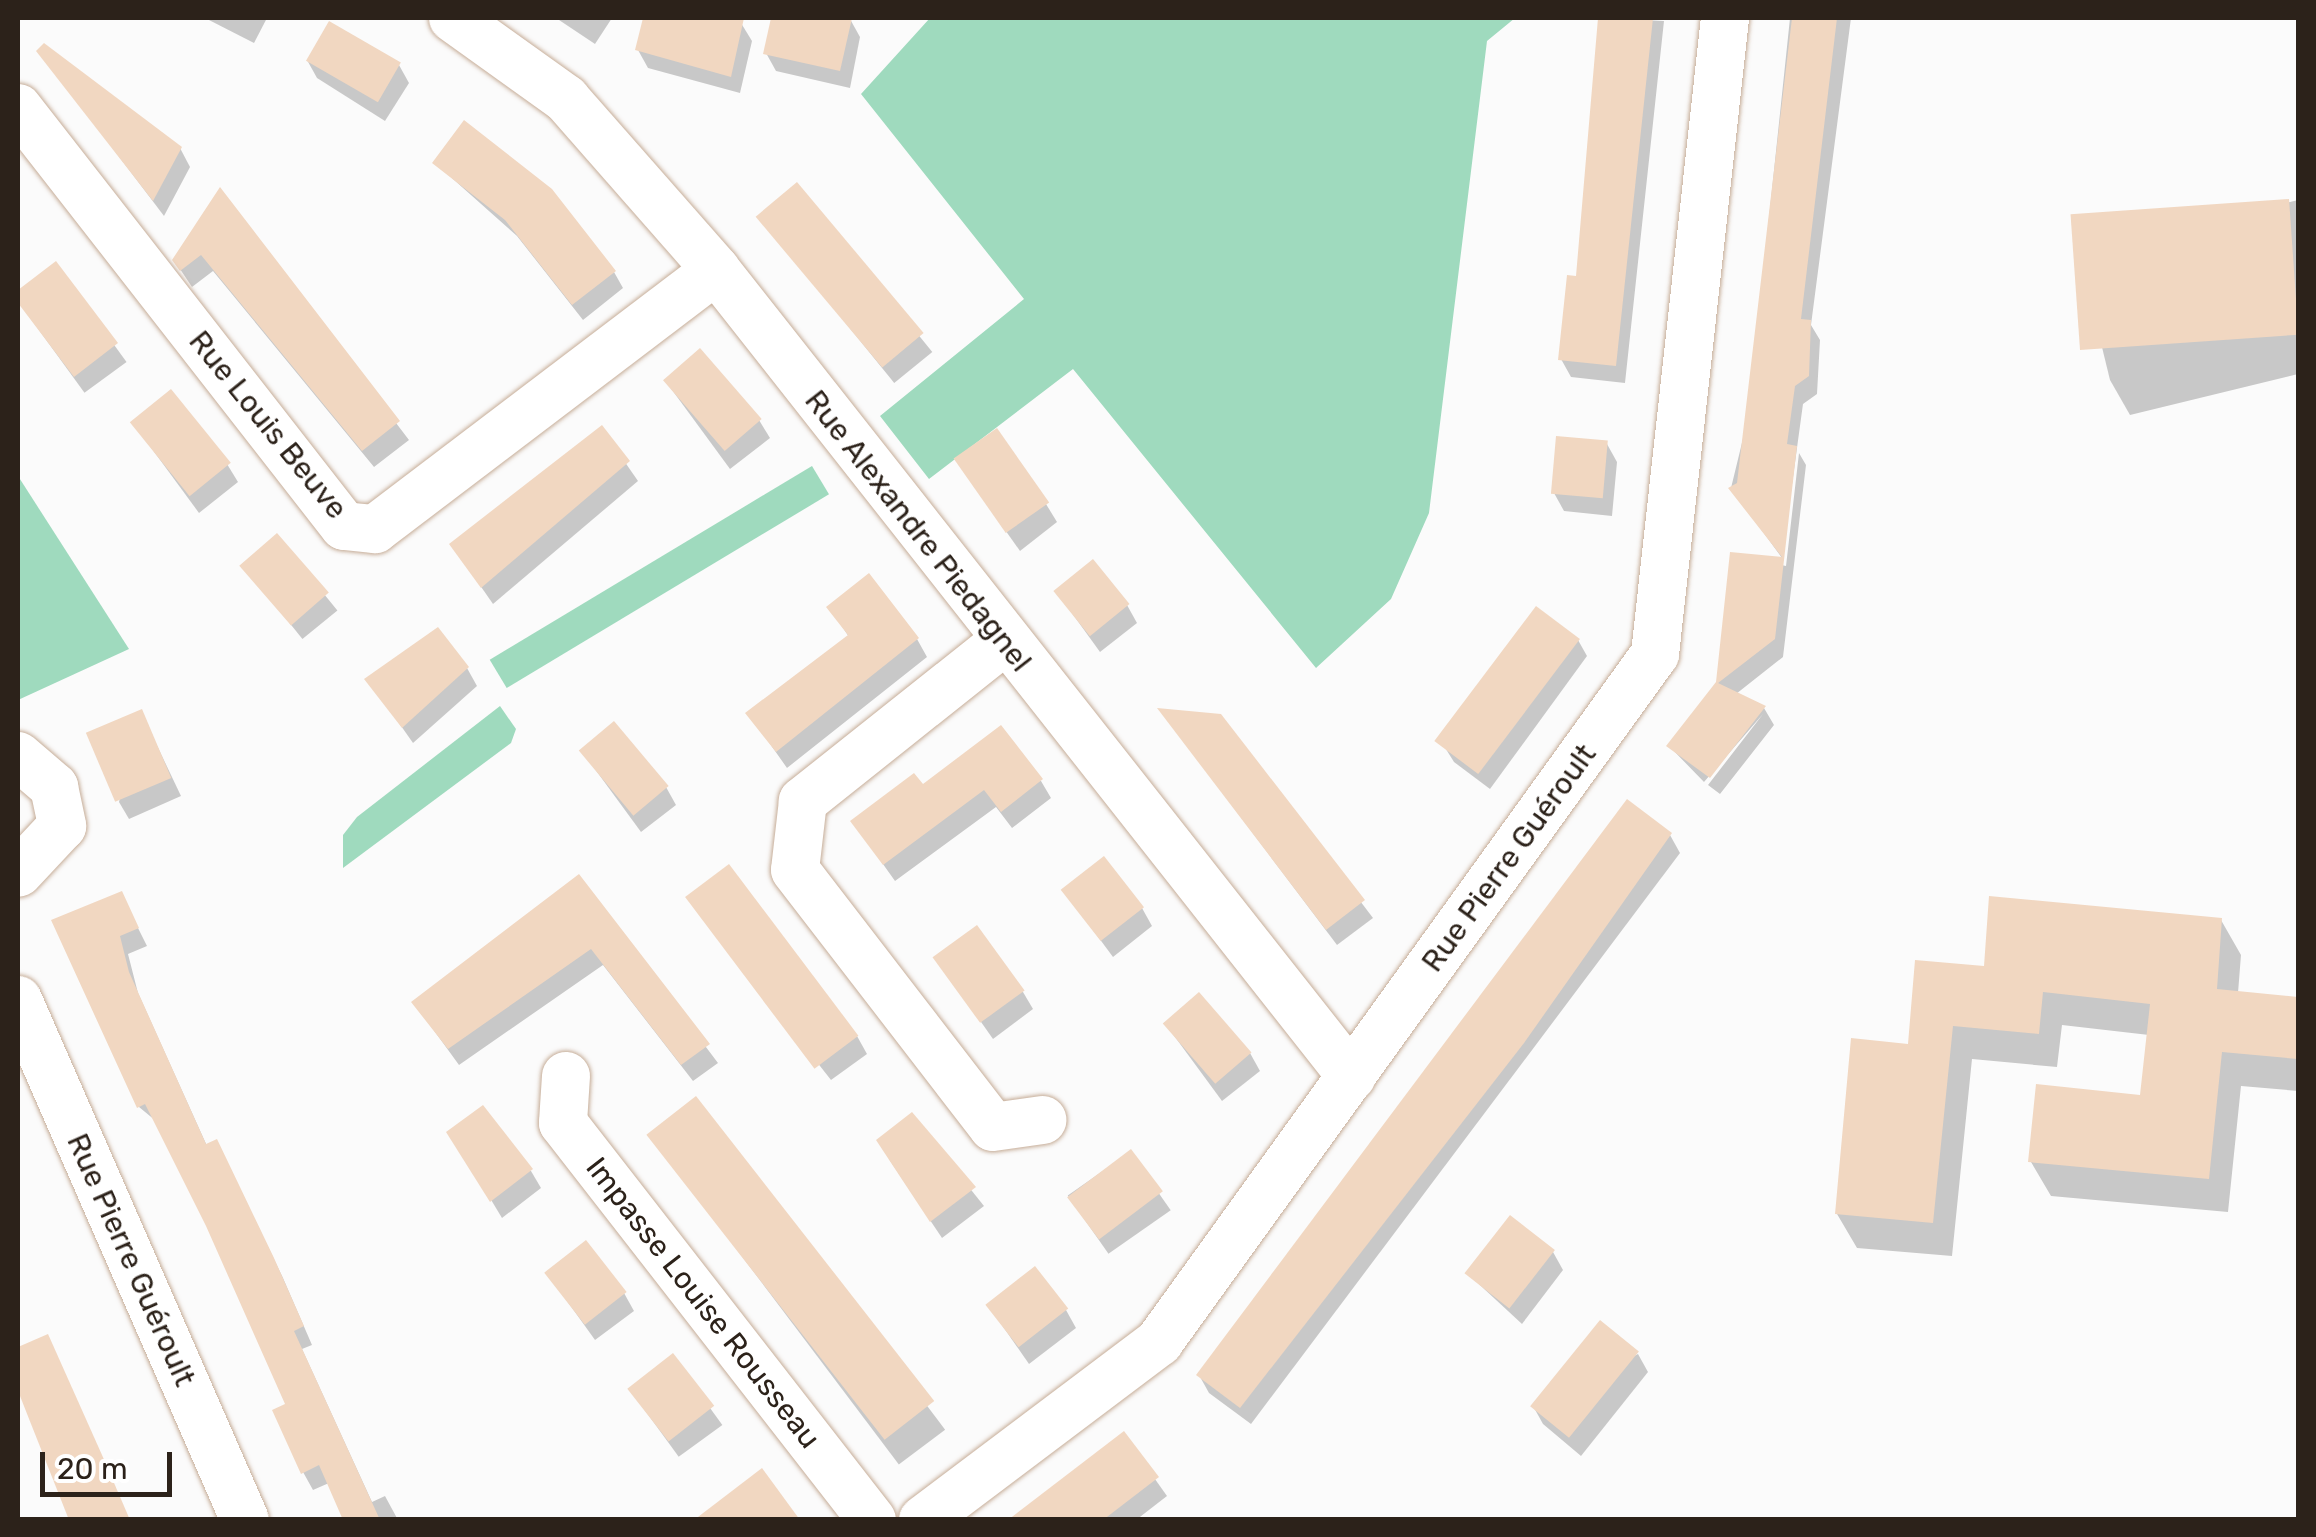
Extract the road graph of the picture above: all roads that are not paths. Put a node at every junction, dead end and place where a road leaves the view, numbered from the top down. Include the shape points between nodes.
1 (453, 18) edge
2 (1725, 18) edge
3 (18, 108) edge
4 (716, 270) junction
5 (1003, 642) junction
6 (18, 756) edge
7 (18, 873) edge
8 (18, 1000) edge
9 (566, 1076) dead end
10 (1352, 1077) junction
11 (1043, 1120) dead end
12 (246, 1520) edge
13 (872, 1520) edge
14 (924, 1520) edge

1 - 4 street, Rue Alexandre Piedagnel via 566,99
2 - 10 street, Rue Pierre Guéroult via 1655,654
3 - 4 street, Rue Louis Beuve via 344,526 374,528
4 - 5 street, Rue Alexandre Piedagnel
5 - 10 street, Rue Alexandre Piedagnel
5 - 11 street via 803,801 794,870 992,1126
6 - 7 street via 54,786 62,826
8 - 12 street, Rue Pierre Guéroult
9 - 13 street, Impasse Louise Rousseau via 563,1123
10 - 14 street, Rue Pierre Guéroult via 1159,1342

